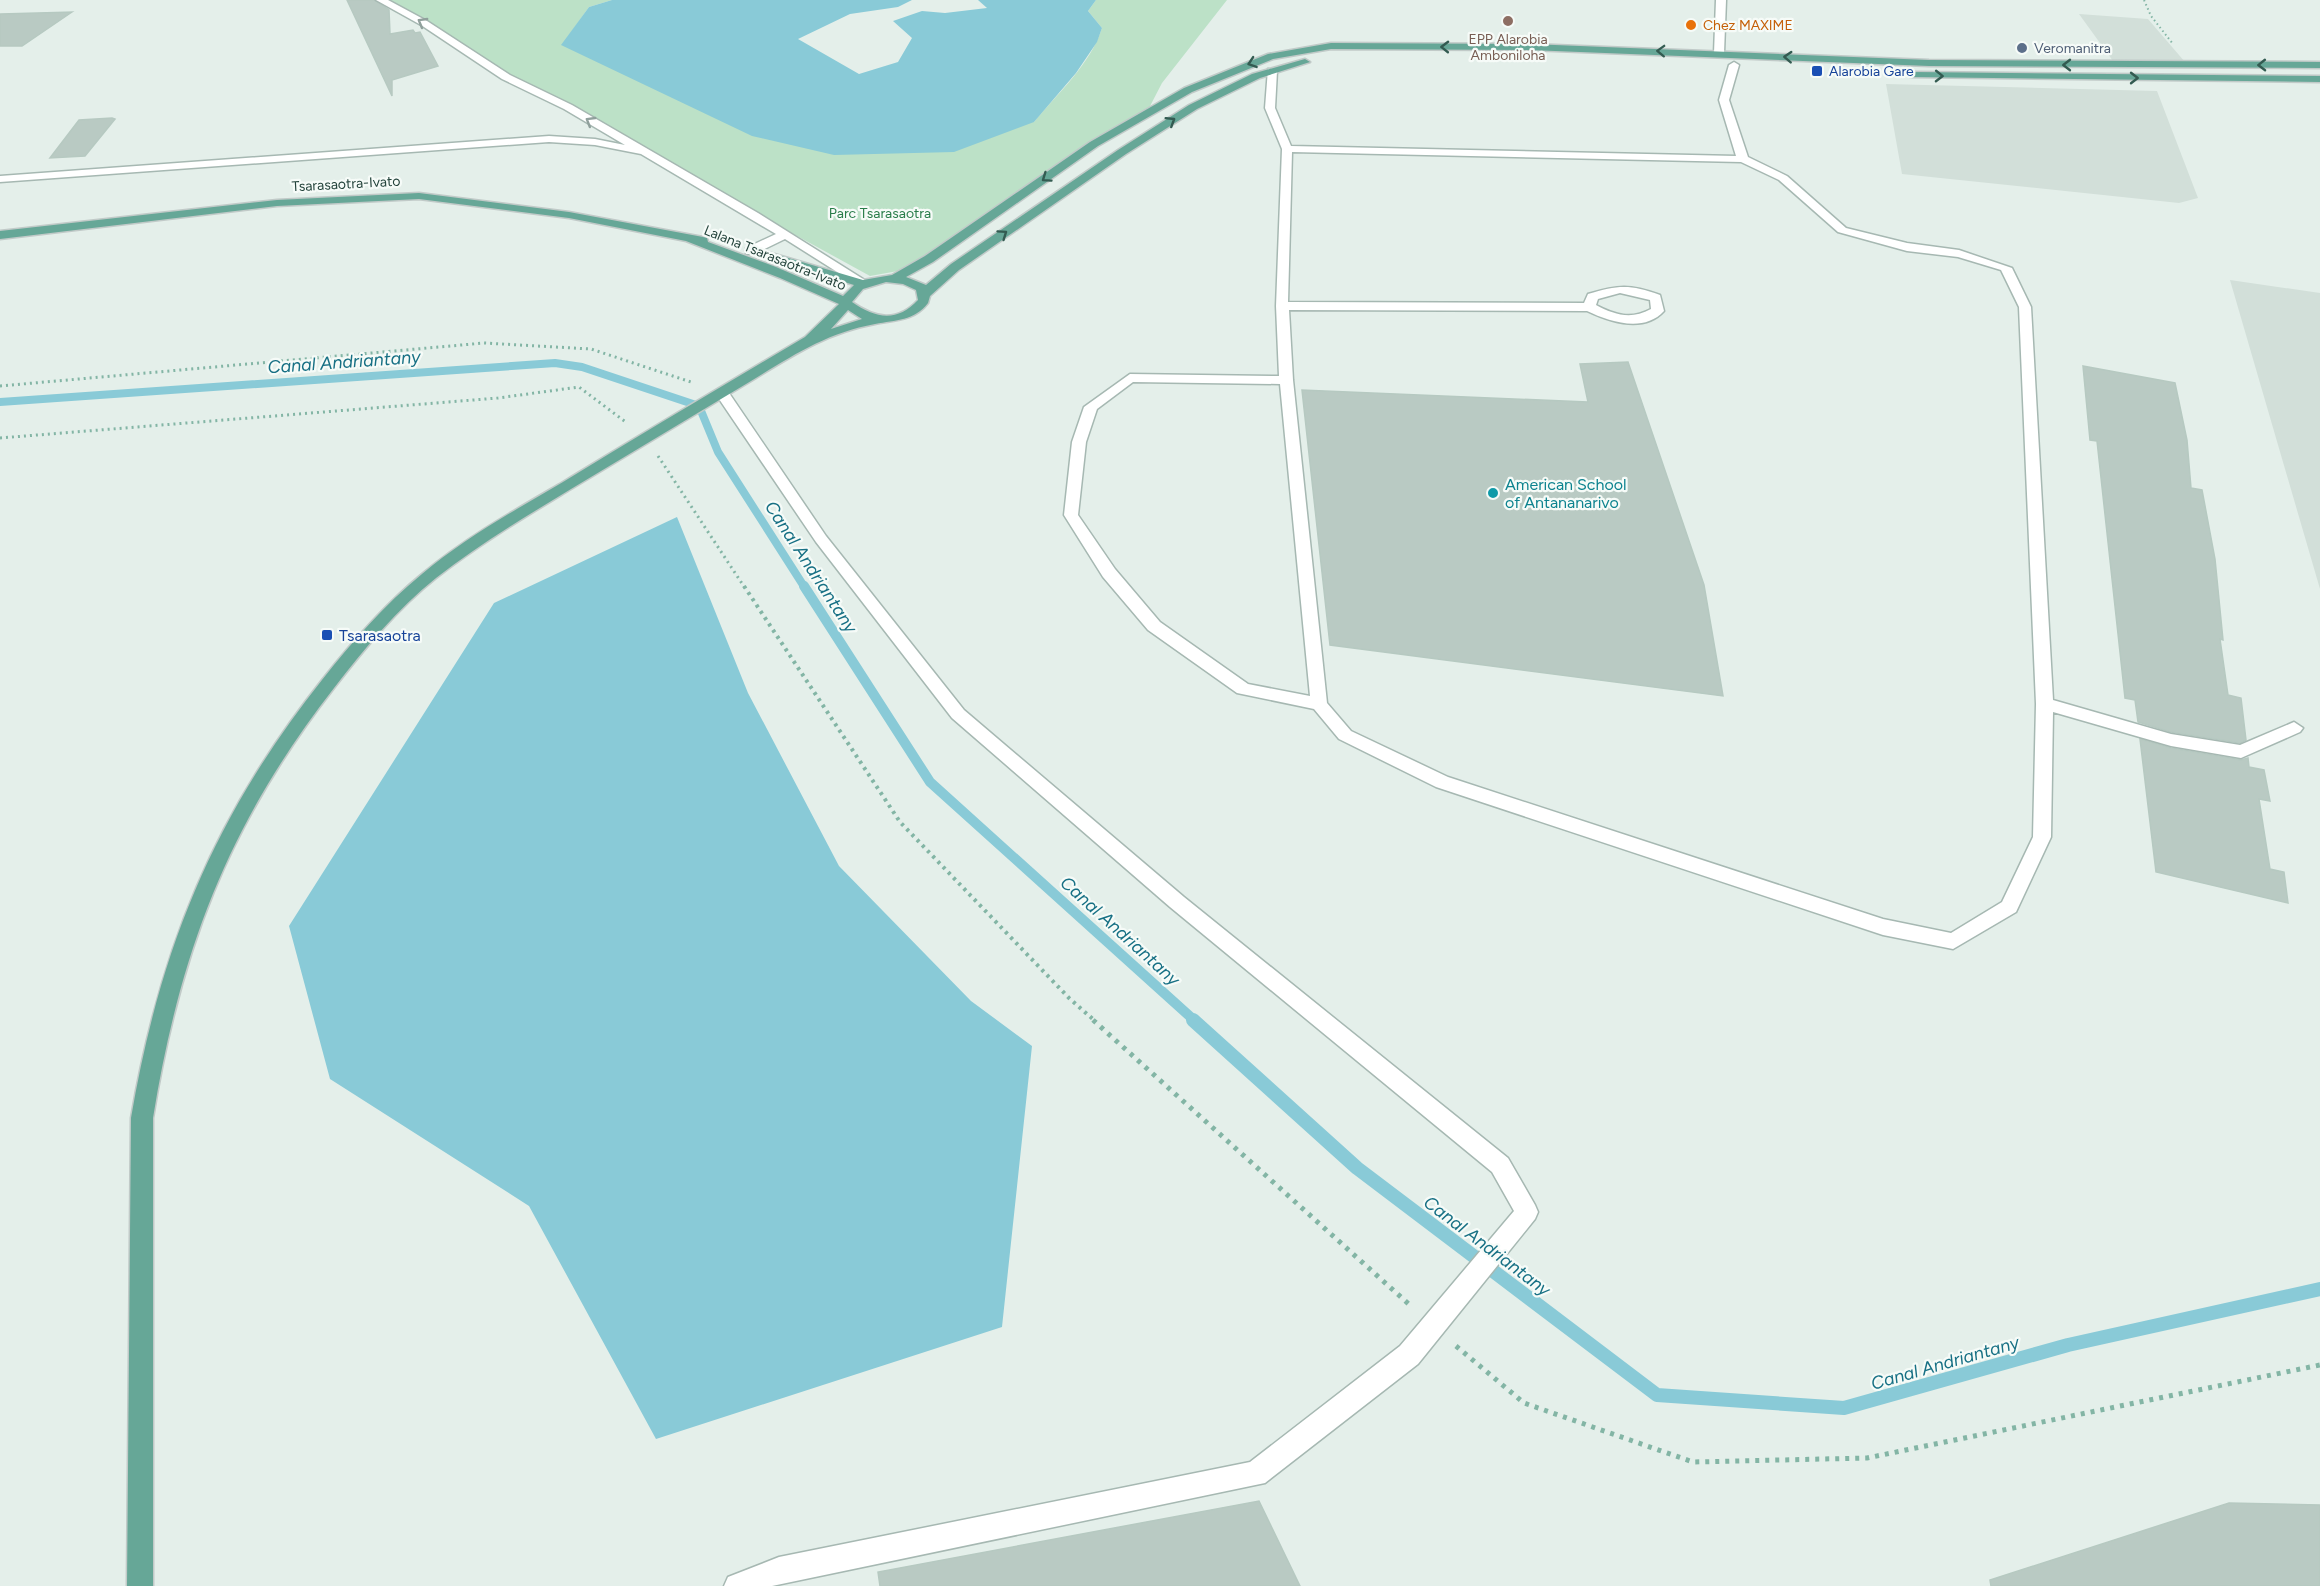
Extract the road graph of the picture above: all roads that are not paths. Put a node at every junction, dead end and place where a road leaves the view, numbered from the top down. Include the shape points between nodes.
1 (381, 0) edge
2 (1721, 0) edge
3 (1338, 57) dead end
4 (1719, 59) junction
5 (1316, 61) dead end
6 (1734, 65) junction
7 (2320, 65) edge
8 (1817, 70) dead end
9 (1272, 71) junction
10 (1906, 75) dead end
11 (2320, 79) edge
12 (1287, 149) junction
13 (640, 151) junction
14 (1743, 159) junction
15 (0, 179) edge
16 (786, 234) junction
17 (0, 235) edge
18 (691, 240) junction
19 (750, 251) junction
20 (894, 279) junction
21 (865, 284) junction
22 (924, 294) junction
23 (847, 303) junction
24 (1282, 306) junction
25 (1589, 307) junction
26 (878, 319) junction
27 (810, 340) junction
28 (1286, 380) junction
29 (722, 393) junction
30 (1319, 704) junction
31 (2045, 704) junction
32 (2294, 728) dead end
33 (140, 1586) edge
34 (737, 1586) edge

13 -> 1 street via 568,107 506,77
2 - 4 street
3 - 4 main road
4 - 6 main road
7 -> 4 main road
4 -> 20 main road via 1375,45 1331,46 1271,56 1188,90 1094,144 929,259
5 - 9 main road
6 - 8 main road
6 - 14 street via 1724,100
9 - 12 street via 1270,108
22 -> 9 main road via 955,267 1122,152 1210,97
10 -> 11 main road
12 - 14 street
12 - 24 street
13 - 15 street via 595,142 549,139
13 - 16 street
14 - 31 street via 1783,178 1842,230 1907,247 1959,254 2006,268 2025,307
16 - 19 street
16 - 21 street
17 - 18 main road, Tsarasaotra-Ivato via 277,203 419,196 569,215
18 - 19 main road, Lalana Tsarasaotra-Ivato
18 - 23 main road, Lalana Tsarasaotra-Ivato
19 - 21 main road, Lalana Tsarasaotra-Ivato
20 - 21 main road
20 - 22 main road via 915,283
21 - 23 main road via 851,292
22 - 26 main road via 920,306 912,312
23 - 26 main road, Lalana Tsarasaotra-Ivato via 858,314
23 - 27 main road
24 - 25 street
24 - 28 street
25 - 25 street via 1605,316 1625,320 1643,320 1658,311 1656,298 1637,291 1619,290 1592,297
26 - 27 main road
27 - 29 main road
28 - 30 street
28 - 30 street via 1130,378 1091,407 1079,442 1071,515 1109,573 1154,626 1243,689
29 - 33 main road via 465,550 429,577 392,609 314,699 244,803 178,955 150,1056 141,1118
29 - 34 street via 821,539 958,714 1177,902 1500,1165 1527,1212 1409,1355 1256,1474 779,1570
30 - 31 street via 1345,735 1442,782 1883,927 1953,940 2009,907 2042,837
31 - 32 street via 2171,740 2241,752

